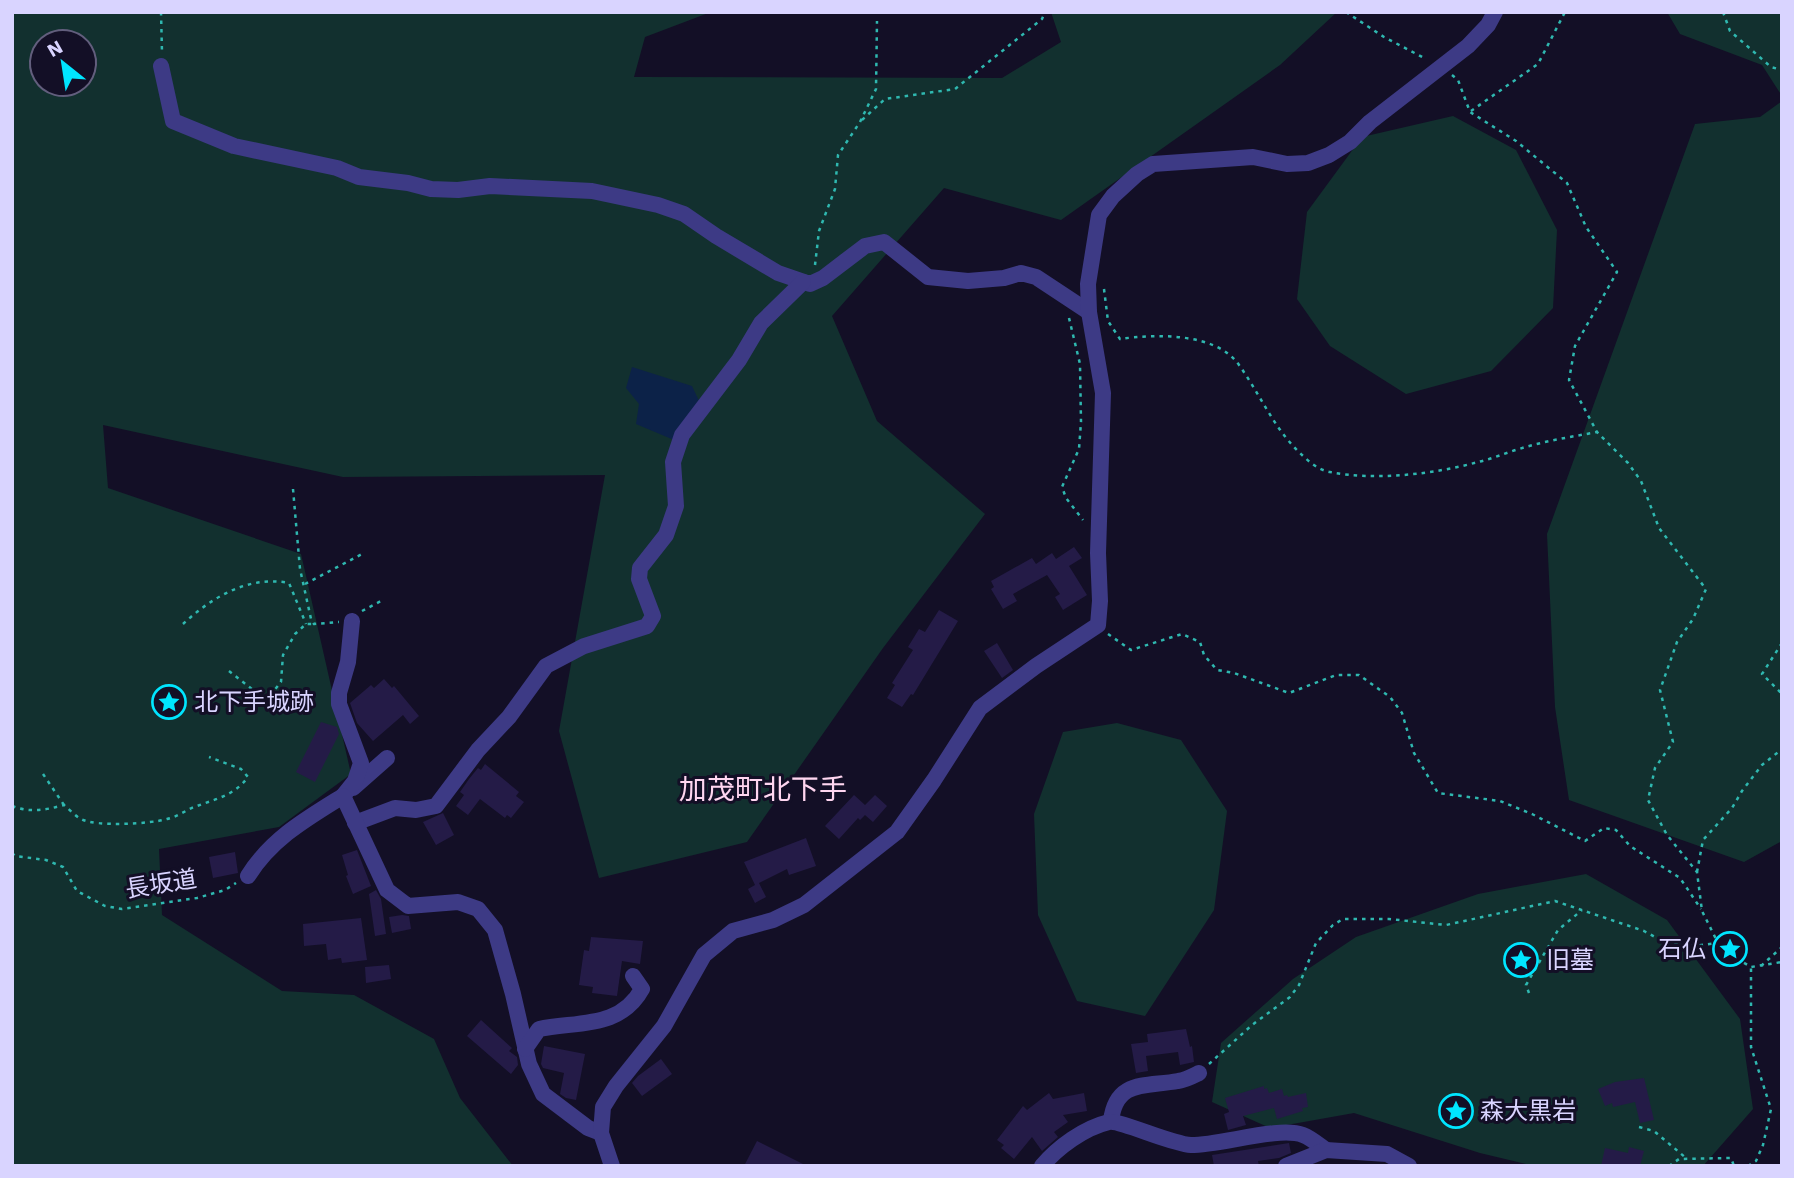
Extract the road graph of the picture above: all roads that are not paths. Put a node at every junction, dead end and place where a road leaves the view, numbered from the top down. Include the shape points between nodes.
1 (1495, 12) edge
2 (161, 66) road end
3 (803, 282) junction
4 (1088, 312) junction
5 (352, 621) road end
6 (387, 758) dead end
7 (343, 796) junction
8 (355, 823) junction
9 (248, 876) road end
10 (633, 976) dead end
11 (525, 1049) junction
12 (1199, 1073) road end
13 (1111, 1121) junction
14 (601, 1133) junction
15 (1326, 1150) junction
16 (612, 1166) edge
17 (1042, 1166) edge
18 (1286, 1166) edge
19 (1409, 1166) edge

1 - 4 street via 1488,25 1444,66 1350,142 1318,159 1287,164 1253,157 1171,162 1153,164 1137,174 1099,215
2 - 3 street via 173,121 234,146 359,177 431,189 490,186 592,191 658,205 684,214 768,267
3 - 4 street via 810,284 865,246 884,242 928,277 968,281 1021,274 1036,277
3 - 8 street via 761,323 682,435 673,462 676,506 666,535 640,568 639,579 653,616 647,626 584,646 546,666 436,806 395,808
4 - 14 street via 1103,393 1098,625 980,708 897,832 804,905 733,931 704,955 664,1026 603,1107
5 - 7 street via 339,705 360,763 355,781
6 - 7 street
7 - 8 street
7 - 9 street via 287,833 261,855
8 - 11 street via 387,890 408,906 458,902 478,909 495,930
10 - 11 street via 642,989 634,1003 616,1015 589,1023 539,1029
11 - 14 street via 543,1094
12 - 13 street via 1123,1092 1113,1107
13 - 15 street via 1188,1145 1292,1132 1306,1135
13 - 17 street via 1081,1134
14 - 16 street
15 - 18 street
15 - 19 street via 1387,1154

